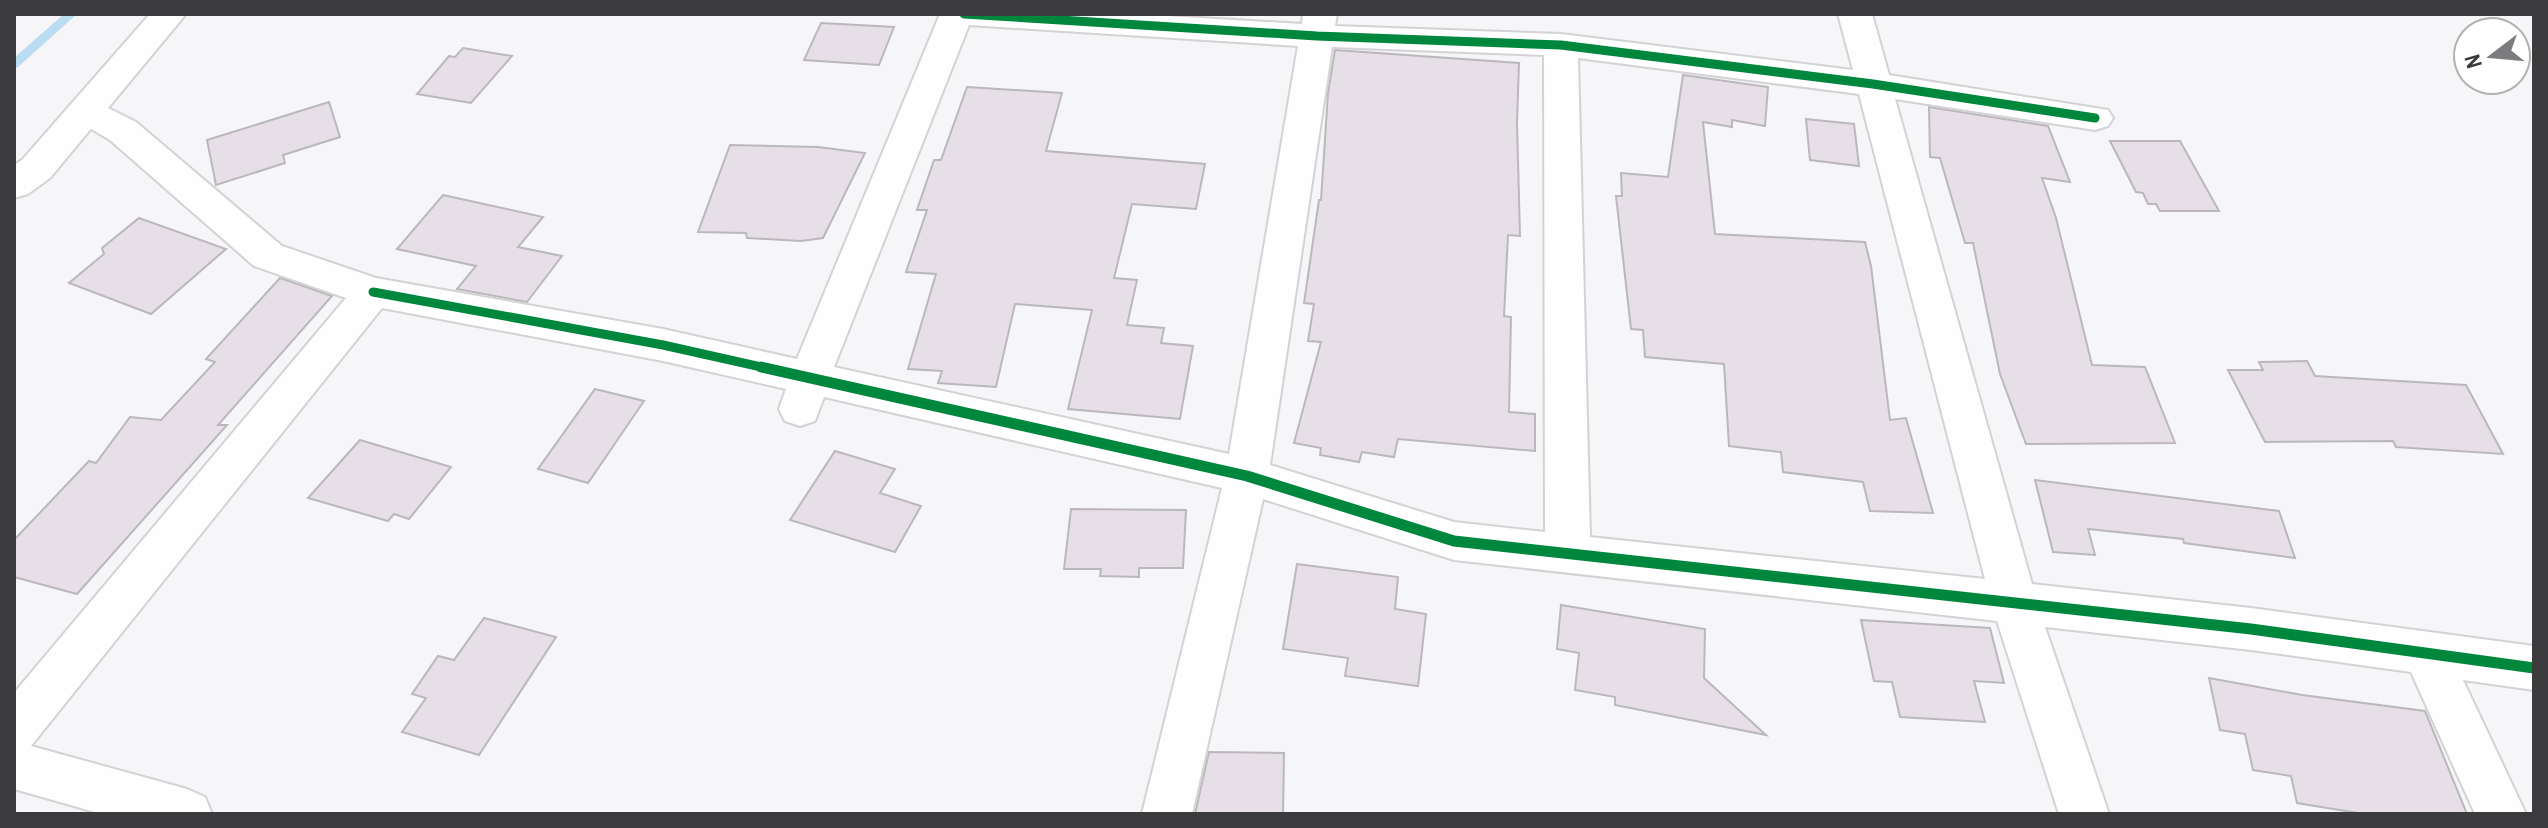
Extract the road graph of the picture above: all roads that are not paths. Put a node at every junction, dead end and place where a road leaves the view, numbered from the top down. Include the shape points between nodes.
1 (169, 14) edge
2 (957, 14) edge
3 (964, 14) edge
4 (1855, 14) edge
5 (1318, 25) edge
6 (1561, 45) junction
7 (1873, 84) junction
8 (86, 111) junction
9 (2095, 118) dead end
10 (14, 184) edge
11 (373, 292) junction
12 (805, 393) junction
13 (1247, 476) junction
14 (1568, 553) junction
15 (2014, 603) junction
16 (2426, 653) junction
17 (2534, 668) edge
18 (14, 730) edge
19 (14, 765) edge
20 (187, 814) edge
21 (1167, 814) edge
22 (2084, 814) edge
23 (2501, 814) edge

1 - 8 street
2 - 12 street
3 - 5 street
4 - 7 street
5 - 6 street
5 - 13 street
6 - 7 street
6 - 14 street
7 - 9 street
7 - 15 street
8 - 10 street via 36,169
8 - 11 street via 123,131 268,256
11 - 12 street via 663,345
11 - 18 street
12 - 13 street
13 - 14 street via 1454,541
13 - 21 street
14 - 15 street
15 - 16 street
15 - 22 street
16 - 17 street
16 - 23 street
19 - 20 street

